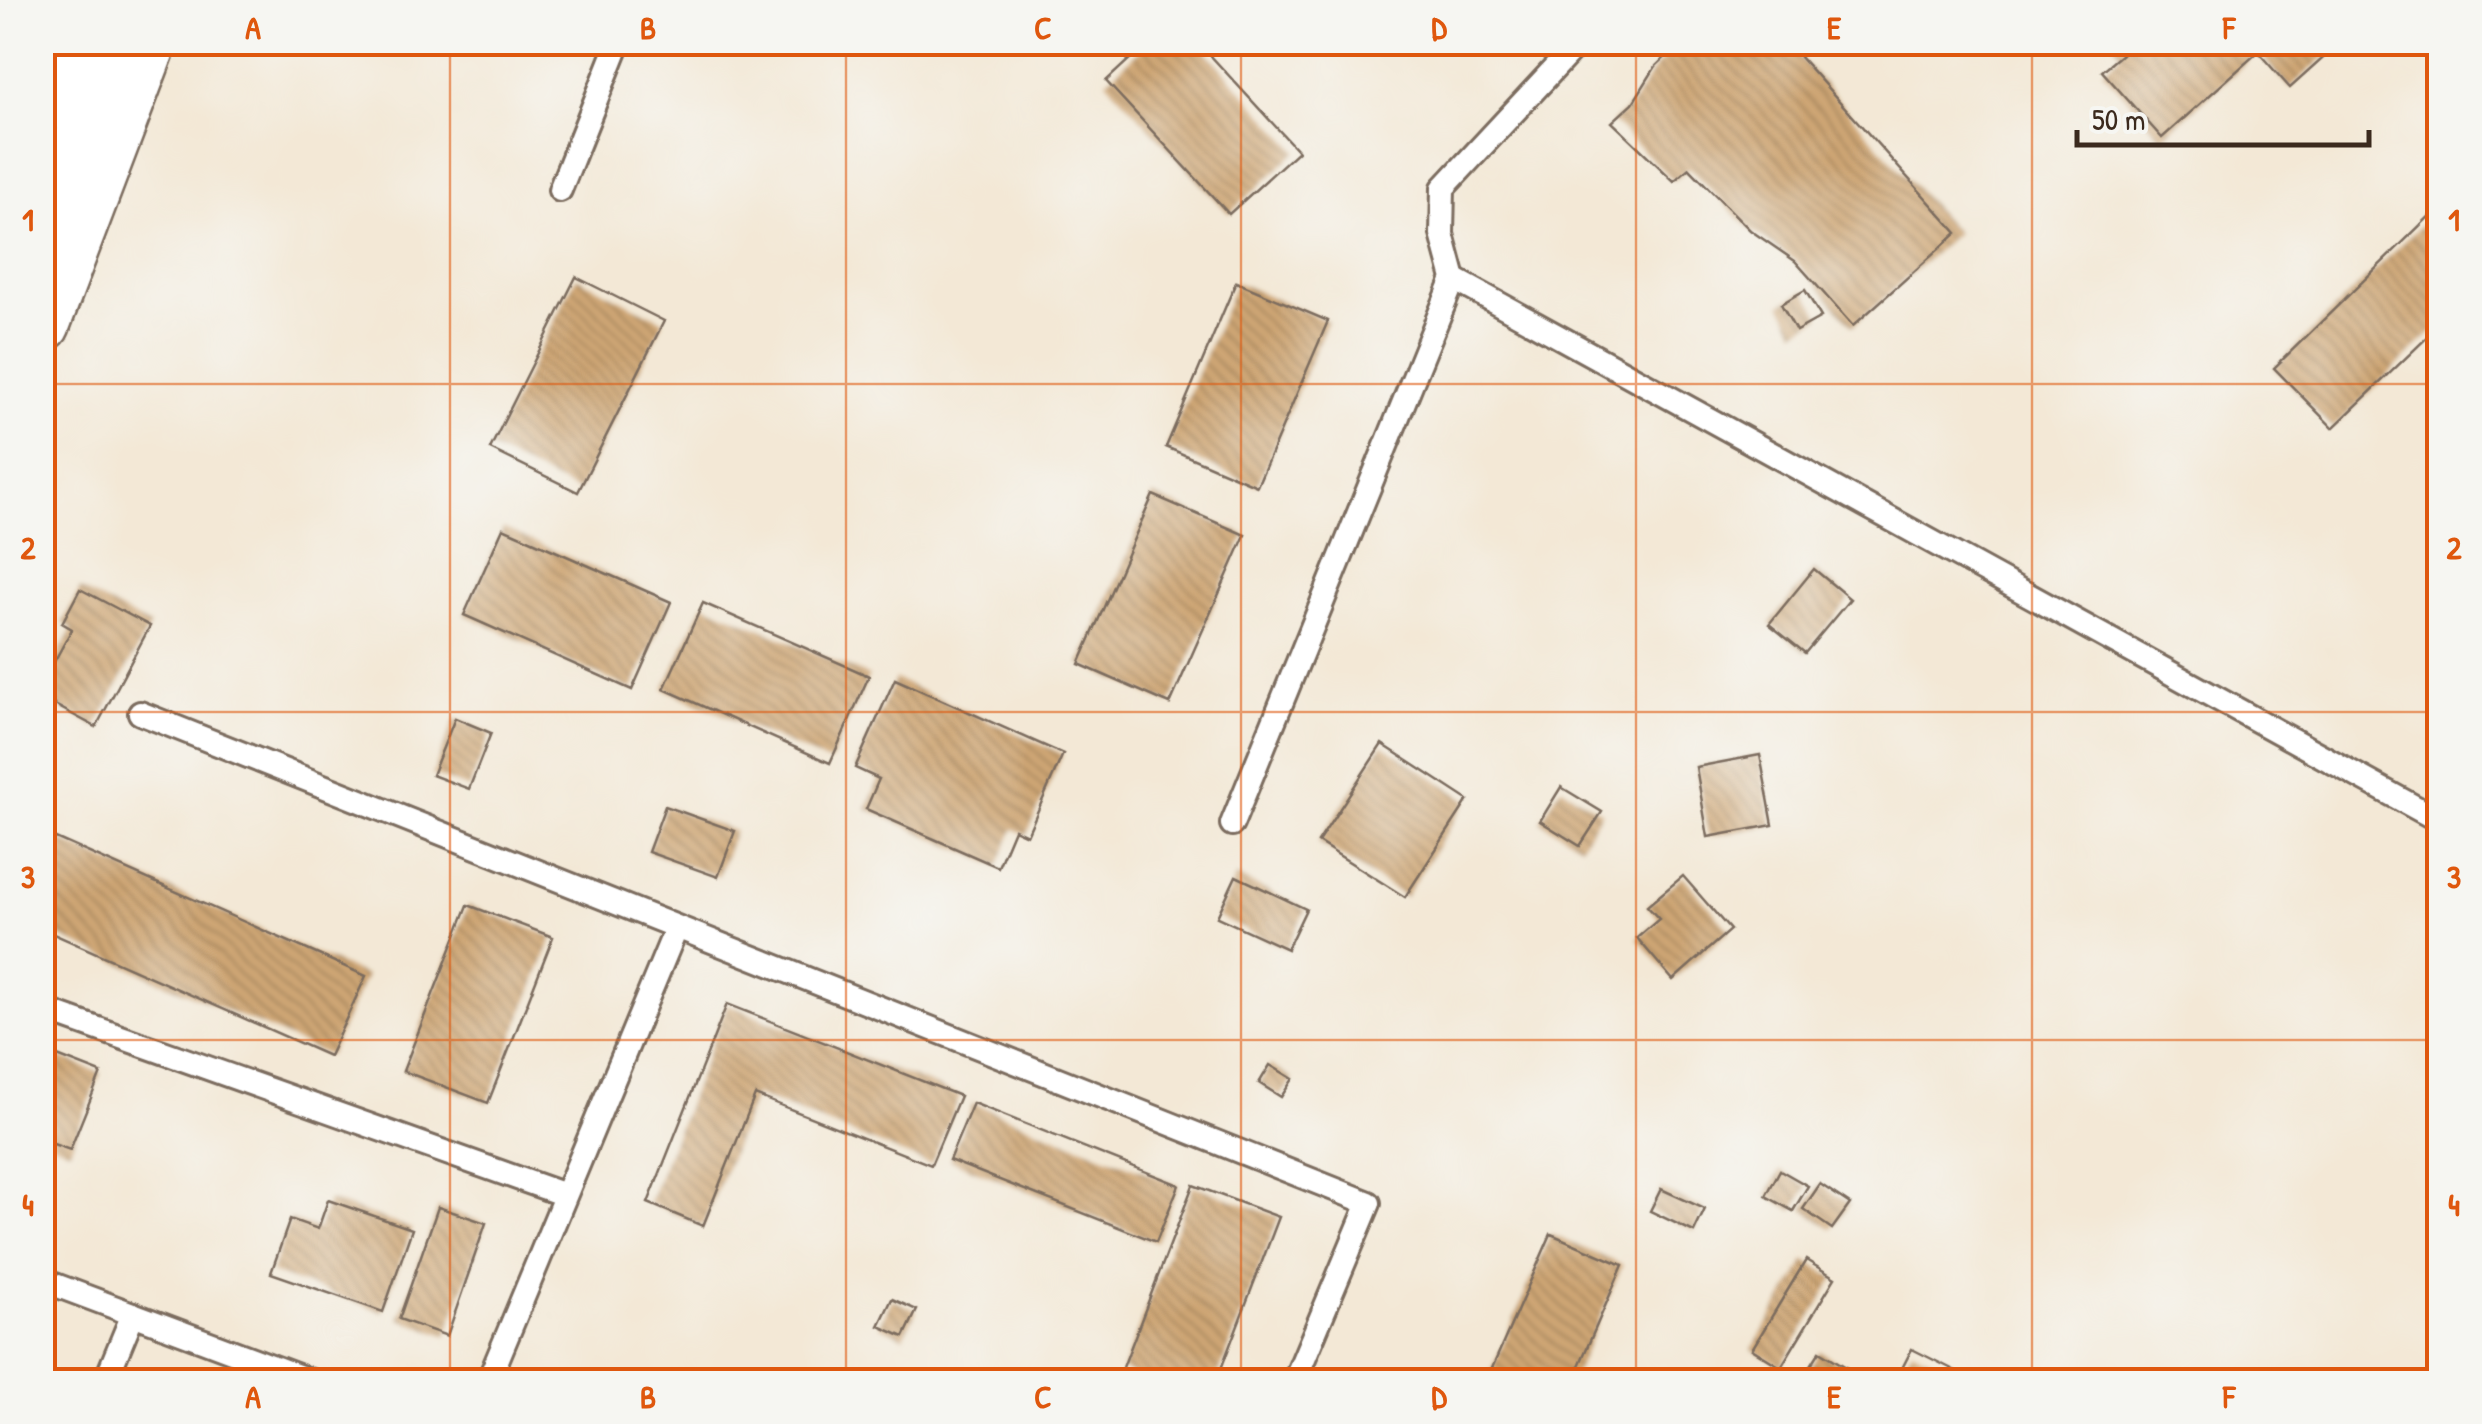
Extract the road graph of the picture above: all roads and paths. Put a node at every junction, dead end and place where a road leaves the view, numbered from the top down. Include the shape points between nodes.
1 (61, 42) edge
2 (94, 42) edge
3 (114, 42) edge
4 (149, 42) edge
5 (619, 42) edge
6 (1569, 46) edge
7 (42, 106) edge
8 (42, 170) edge
9 (560, 190) dead end
10 (76, 231) junction
11 (1454, 279) junction
12 (42, 324) edge
13 (140, 713) dead end
14 (2440, 821) edge
15 (1232, 824) dead end
16 (676, 929) junction
17 (42, 1008) edge
18 (565, 1195) junction
19 (42, 1280) edge
20 (133, 1314) junction
21 (105, 1382) edge
22 (314, 1382) edge
23 (488, 1382) edge
24 (1294, 1382) edge

1 - 7 main road
2 - 8 main road
3 - 10 main road via 80,148
4 - 10 main road
5 - 9 lane
6 - 11 lane via 1443,188 1442,234
10 - 12 main road
11 - 14 lane
11 - 15 lane
13 - 16 lane
16 - 18 lane
16 - 24 lane via 1368,1203
17 - 18 lane
18 - 23 lane
19 - 20 lane
20 - 21 lane
20 - 22 lane

